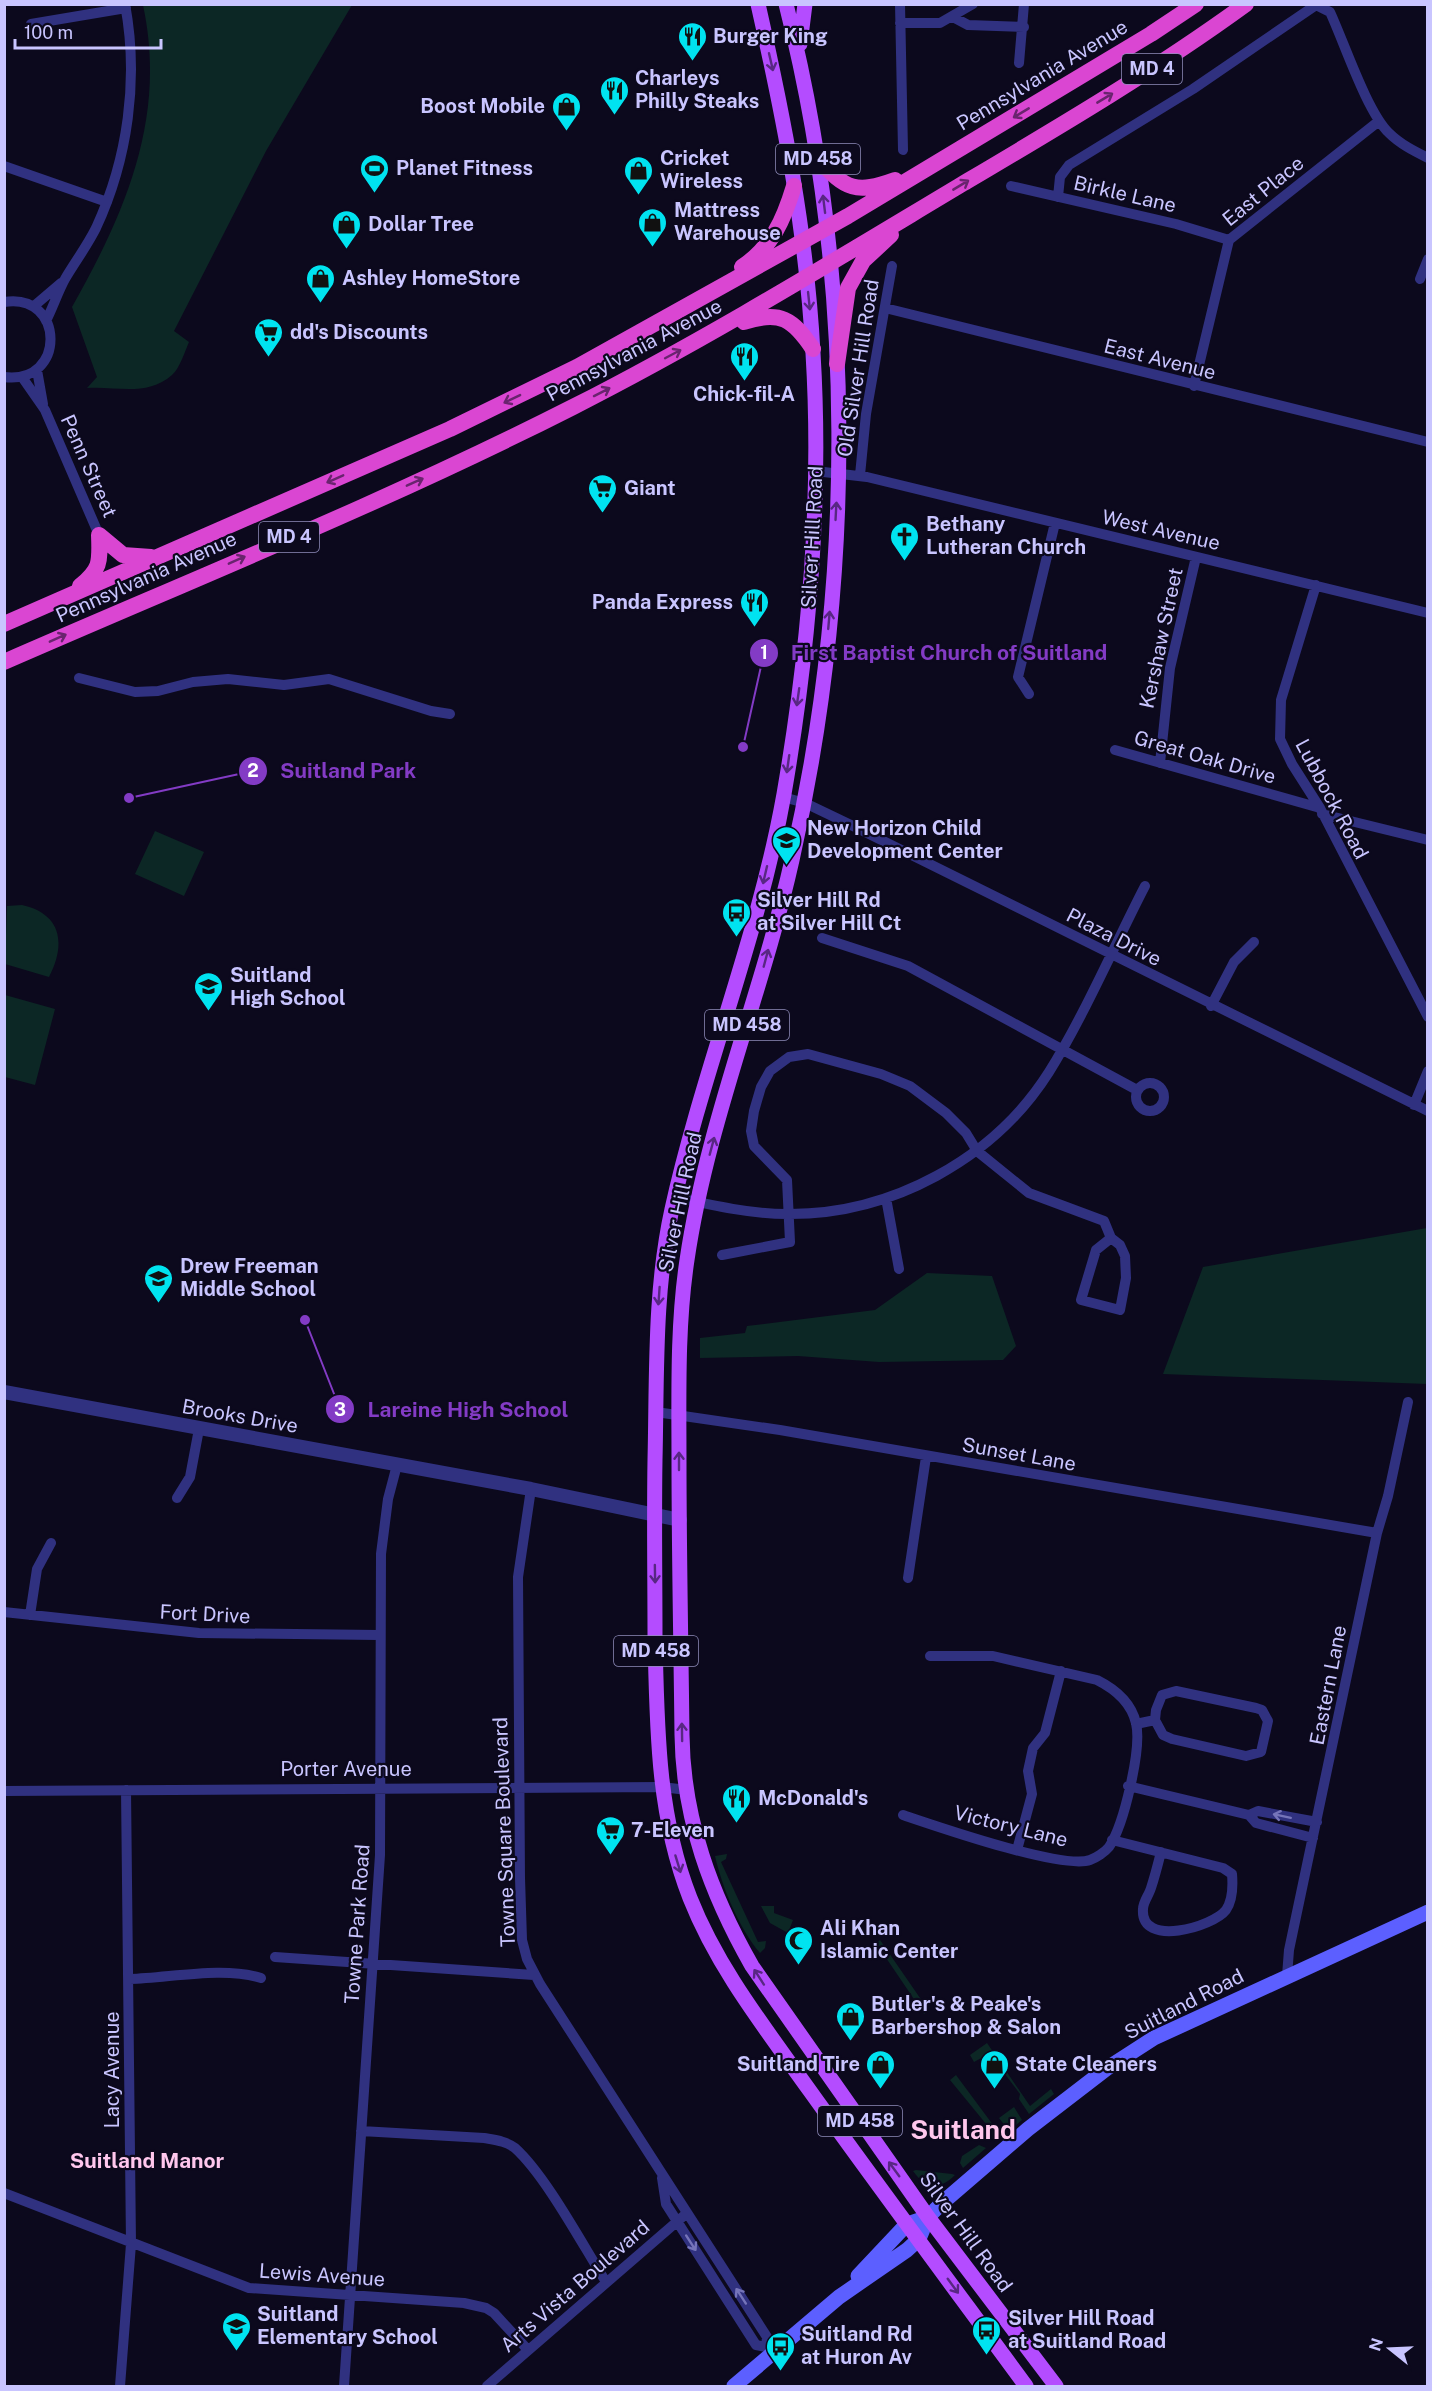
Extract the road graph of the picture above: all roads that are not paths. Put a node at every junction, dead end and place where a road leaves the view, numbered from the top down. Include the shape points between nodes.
1 (758, 4) edge
2 (786, 4) edge
3 (805, 4) edge
4 (900, 4) edge
5 (973, 4) edge
6 (1024, 4) edge
7 (1196, 4) edge
8 (1246, 4) edge
9 (125, 6) edge
10 (953, 17) junction
11 (900, 23) junction
12 (31, 24) dead end
13 (1024, 27) junction
14 (799, 56) junction
15 (1019, 63) dead end
16 (1379, 121) junction
17 (903, 150) dead end
18 (1428, 158) edge
19 (818, 159) junction
20 (4, 166) edge
21 (927, 168) junction
22 (794, 186) junction
23 (1011, 186) dead end
24 (1058, 197) junction
25 (107, 202) junction
26 (911, 215) junction
27 (826, 229) junction
28 (1229, 240) junction
29 (802, 243) junction
30 (1428, 259) edge
31 (830, 262) junction
32 (892, 266) dead end
33 (806, 277) junction
34 (1420, 279) dead end
35 (65, 280) junction
36 (4, 302) edge
37 (34, 306) junction
38 (885, 308) junction
39 (685, 309) junction
40 (46, 321) junction
41 (712, 333) junction
42 (813, 349) junction
43 (837, 364) junction
44 (37, 369) junction
45 (4, 377) edge
46 (22, 377) junction
47 (1194, 386) junction
48 (45, 411) junction
49 (1428, 442) edge
50 (815, 471) junction
51 (838, 472) junction
52 (860, 475) junction
53 (1055, 523) junction
54 (99, 535) junction
55 (158, 557) junction
56 (1196, 557) junction
57 (1316, 585) junction
58 (65, 597) junction
59 (1428, 613) edge
60 (4, 624) edge
61 (4, 662) edge
62 (79, 678) dead end
63 (1029, 694) dead end
64 (450, 714) dead end
65 (1115, 750) dead end
66 (1160, 763) junction
67 (783, 797) junction
68 (805, 803) junction
69 (1321, 811) junction
70 (1428, 840) edge
71 (1145, 886) dead end
72 (822, 939) dead end
73 (1254, 942) dead end
74 (1109, 955) junction
75 (1211, 1005) junction
76 (1428, 1017) edge
77 (1063, 1048) junction
78 (1428, 1071) edge
79 (1137, 1090) dead end
80 (1414, 1105) junction
81 (1428, 1111) edge
82 (977, 1151) junction
83 (675, 1197) junction
84 (886, 1198) junction
85 (697, 1202) junction
86 (787, 1214) junction
87 (1111, 1238) junction
88 (722, 1255) dead end
89 (899, 1269) dead end
90 (4, 1392) edge
91 (1408, 1402) dead end
92 (656, 1412) junction
93 (679, 1415) junction
94 (200, 1428) junction
95 (926, 1457) junction
96 (397, 1465) junction
97 (531, 1490) junction
98 (177, 1498) dead end
99 (654, 1516) junction
100 (680, 1520) junction
101 (1377, 1533) junction
102 (51, 1543) dead end
103 (908, 1578) dead end
104 (4, 1612) edge
105 (30, 1615) junction
106 (379, 1635) junction
107 (930, 1656) dead end
108 (1061, 1671) junction
109 (1155, 1720) junction
110 (1136, 1724) junction
111 (381, 1786) junction
112 (1128, 1786) junction
113 (662, 1787) junction
114 (519, 1788) junction
115 (126, 1790) junction
116 (687, 1790) junction
117 (4, 1791) edge
118 (903, 1815) dead end
119 (1249, 1815) junction
120 (1317, 1822) junction
121 (1313, 1838) junction
122 (1112, 1840) junction
123 (1017, 1850) junction
124 (1161, 1852) junction
125 (1428, 1912) edge
126 (274, 1957) dead end
127 (373, 1962) junction
128 (534, 1975) junction
129 (1287, 1976) junction
130 (261, 1978) dead end
131 (130, 1979) junction
132 (361, 2131) junction
133 (661, 2172) junction
134 (4, 2193) edge
135 (687, 2212) junction
136 (928, 2217) junction
137 (677, 2221) junction
138 (907, 2224) junction
139 (919, 2239) junction
140 (131, 2244) junction
141 (606, 2282) junction
142 (350, 2295) junction
143 (839, 2296) junction
144 (528, 2350) junction
145 (768, 2351) junction
146 (120, 2386) edge
147 (344, 2386) edge
148 (487, 2386) edge
149 (734, 2386) edge
150 (1026, 2386) edge
151 (1056, 2386) edge

1 -> 22 main road, Silver Hill Road / MD 458
2 - 14 main road, Silver Hill Road / MD 458
3 - 14 main road
4 - 11 street
5 - 10 street
6 - 13 street
7 -> 21 highway, Pennsylvania Avenue / MD 4
26 -> 8 highway, Pennsylvania Avenue / MD 4 via 1130,83
9 - 12 street
9 - 25 street via 131,70 128,116
10 - 11 street via 940,23
10 - 13 street via 968,25
11 - 17 street
13 - 15 street
14 - 19 main road, Silver Hill Road / MD 458
16 - 18 street via 1392,136
16 - 24 street via 1330,12 1322,6 1311,7 1202,83 1069,165 1060,177
16 - 28 street, East Place
19 - 21 highway via 837,179 857,189 879,186
27 -> 19 main road, Silver Hill Road / MD 458
20 - 25 street
21 - 27 highway, Pennsylvania Avenue / MD 4
22 - 29 main road, Silver Hill Road / MD 458
22 - 39 highway via 783,219 768,244 750,262
23 - 24 street, Birkle Lane
24 - 28 street, Birkle Lane
25 - 35 street
26 - 31 highway, Pennsylvania Avenue / MD 4
26 - 43 highway via 868,255 850,281
27 - 29 highway, Pennsylvania Avenue / MD 4
27 - 31 main road, Silver Hill Road / MD 458
28 - 47 street, East Place
29 - 33 main road, Silver Hill Road / MD 458
29 - 39 highway, Pennsylvania Avenue / MD 4
30 - 34 street
31 - 33 highway, Pennsylvania Avenue / MD 4
31 - 43 main road, Silver Hill Road / MD 458
32 - 38 street, Old Silver Hill Road
33 - 41 highway, Pennsylvania Avenue / MD 4
33 -> 42 main road, Silver Hill Road / MD 458
35 - 37 street
35 - 40 street
36 - 37 street
37 - 40 street
38 - 47 street, East Avenue
38 - 52 street, Old Silver Hill Road via 866,414
39 -> 55 highway, Pennsylvania Avenue / MD 4 via 482,414
40 - 44 street via 50,350
41 - 42 highway via 759,317 776,316 793,324
61 -> 41 highway, Pennsylvania Avenue / MD 4 via 486,449
42 - 50 main road, Silver Hill Road / MD 458
43 - 51 main road, Silver Hill Road / MD 458
44 - 46 street
44 - 48 street, Penn Street
45 - 46 street
46 - 48 street, Penn Street
47 - 49 street, East Avenue
48 - 54 street, Penn Street
50 - 51 street, West Avenue
50 -> 67 main road, Silver Hill Road / MD 458 via 804,649
51 - 52 street, West Avenue
68 -> 51 main road, Silver Hill Road / MD 458 via 826,646
52 - 53 street, West Avenue
53 - 56 street, West Avenue
53 - 63 street via 1018,677
54 - 55 highway via 126,557
54 - 58 highway via 97,569
55 - 58 highway, Pennsylvania Avenue / MD 4
56 - 57 street, West Avenue
56 - 66 street, Kershaw Street via 1170,668
57 - 59 street, West Avenue
57 - 69 street, Lubbock Road via 1281,700 1279,723 1286,753
58 - 60 highway, Pennsylvania Avenue / MD 4
62 - 64 street via 135,692 228,679 284,686 329,679
65 - 66 street, Great Oak Drive
66 - 69 street, Great Oak Drive
67 - 68 street, Plaza Drive
67 -> 83 main road, Silver Hill Road / MD 458 via 751,930
68 - 74 street, Plaza Drive
85 -> 68 main road, Silver Hill Road / MD 458 via 771,943
69 - 70 street, Great Oak Drive
69 - 76 street, Lubbock Road
71 - 74 street
72 - 77 street via 908,966
73 - 75 street via 1234,962
74 - 75 street, Plaza Drive
74 - 77 street
75 - 80 street, Plaza Drive
77 - 79 street
77 - 82 street via 1024,1105
78 - 80 street
80 - 81 street, Plaza Drive
82 - 84 street via 921,1184
82 - 86 street via 946,1113 910,1086 813,1054 789,1057 764,1078 751,1131 757,1151 787,1180
82 - 87 street via 1036,1197 1104,1221
83 - 85 street
83 -> 92 main road, Silver Hill Road / MD 458 via 659,1292
84 - 86 street via 837,1209
84 - 89 street
85 - 86 street
85 - 93 main road, Silver Hill Road / MD 458 via 683,1294
86 - 88 street via 790,1242
87 - 87 street via 1120,1245 1126,1265 1120,1310 1081,1300 1095,1250
90 - 94 street, Brooks Drive
91 - 101 street, Eastern Lane
92 - 93 street, Sunset Lane
92 - 99 main road, Silver Hill Road / MD 458
93 - 95 street, Sunset Lane
100 -> 93 main road, Silver Hill Road / MD 458
94 - 96 street, Brooks Drive
94 - 98 street via 190,1477
95 - 101 street, Sunset Lane
95 - 103 street
96 - 97 street, Brooks Drive
96 - 106 street, Towne Park Road via 382,1543
97 - 99 street, Brooks Drive
97 - 114 street, Towne Square Boulevard via 518,1577
99 - 100 street, Brooks Drive
99 -> 113 main road, Silver Hill Road / MD 458
116 -> 100 main road, Silver Hill Road / MD 458 via 682,1747
101 - 120 street, Eastern Lane
102 - 105 street via 37,1569
104 - 105 street, Fort Drive
105 - 106 street, Fort Drive via 199,1633
106 - 111 street, Towne Park Road
107 - 108 street via 993,1656
108 - 110 street via 1110,1687 1128,1705
108 - 123 street via 1046,1733 1033,1748 1028,1771 1032,1794
109 - 109 street via 1163,1735 1172,1739 1246,1756 1261,1752 1268,1721 1262,1710 1256,1708 1176,1691 1162,1695
109 - 110 street
110 - 112 street, Victory Lane via 1136,1751
111 - 114 street, Porter Avenue
111 - 115 street, Porter Avenue
111 - 127 street, Towne Park Road
112 - 119 street
112 - 122 street, Victory Lane
113 - 114 street, Porter Avenue
113 - 116 street, Porter Avenue
113 -> 138 main road, Silver Hill Road / MD 458 via 679,1867 712,1947 748,2005
114 - 128 street, Towne Square Boulevard via 522,1940
115 - 117 street, Porter Avenue
115 - 131 street, Lacy Avenue
136 -> 116 main road, Silver Hill Road / MD 458 via 748,1959 724,1916 708,1875 694,1831
118 - 123 street, Victory Lane
120 -> 119 street via 1258,1811
119 - 121 street via 1256,1823
120 - 121 street, Eastern Lane
121 - 129 street, Eastern Lane
122 - 123 street, Victory Lane via 1107,1849 1089,1861
122 - 124 street
124 - 124 street via 1223,1868 1232,1874 1228,1908 1182,1932 1166,1933 1149,1924 1142,1908
125 - 129 main road, Suitland Road
126 - 127 street
127 - 128 street
127 - 132 street, Towne Park Road
128 - 133 street, Towne Square Boulevard
129 - 136 main road, Suitland Road via 1154,2038 1106,2069 1028,2129
130 - 131 street via 224,1973
131 - 140 street, Lacy Avenue
132 - 141 street via 484,2138 514,2147 539,2176
132 - 142 street, Towne Park Road
133 - 135 street, Towne Square Boulevard
133 - 137 street, Towne Square Boulevard via 666,2204
134 - 140 street, Lewis Avenue
135 - 137 street, Arts Vista Boulevard
145 -> 135 street, Towne Square Boulevard via 767,2337
136 - 138 main road, Suitland Road
136 - 139 main road, Suitland Road
136 - 151 main road, Silver Hill Road / MD 458
137 - 141 street, Arts Vista Boulevard
137 -> 145 street, Towne Square Boulevard via 756,2345
138 - 139 main road, Silver Hill Road / MD 458
138 - 143 main road, Suitland Road
139 - 143 main road, Suitland Road
139 -> 150 main road, Silver Hill Road / MD 458
140 - 142 street, Lewis Avenue via 249,2288
140 - 146 street, Lacy Avenue
141 - 144 street, Arts Vista Boulevard
142 - 144 street, Lewis Avenue via 486,2308
142 - 147 street, Towne Park Road
143 - 145 main road, Suitland Road
144 - 148 street, Arts Vista Boulevard
145 - 149 main road, Suitland Road

